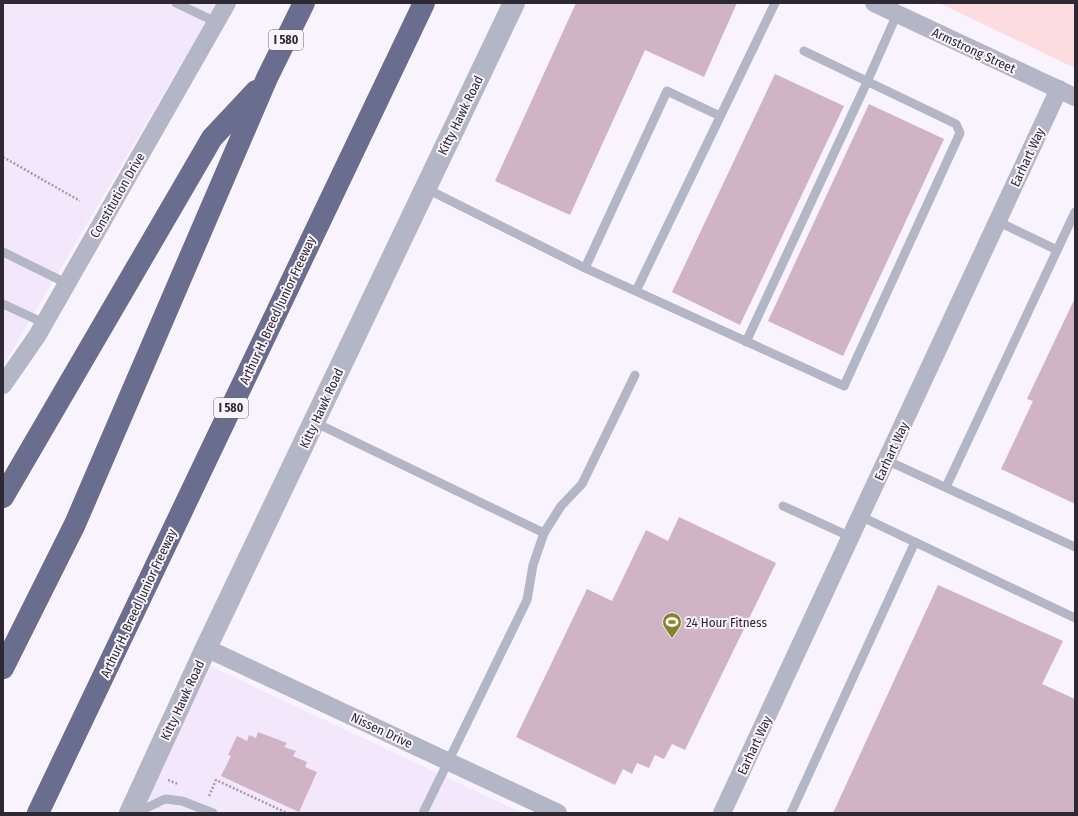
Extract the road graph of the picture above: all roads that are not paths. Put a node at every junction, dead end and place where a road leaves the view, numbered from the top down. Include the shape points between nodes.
1 (176, 3) edge
2 (227, 3) edge
3 (304, 3) edge
4 (424, 3) edge
5 (514, 3) edge
6 (775, 3) edge
7 (874, 3) edge
8 (897, 14) junction
9 (216, 22) junction
10 (804, 51) dead end
11 (267, 78) junction
12 (867, 82) junction
13 (1059, 89) junction
14 (1075, 97) edge
15 (720, 116) junction
16 (425, 188) junction
17 (1075, 212) edge
18 (997, 221) junction
19 (1057, 250) junction
20 (3, 252) edge
21 (585, 268) junction
22 (66, 283) junction
23 (636, 291) junction
24 (3, 304) edge
25 (44, 323) junction
26 (746, 342) junction
27 (635, 375) dead end
28 (3, 385) edge
29 (314, 422) junction
30 (886, 460) junction
31 (946, 488) junction
32 (3, 497) edge
33 (784, 506) dead end
34 (860, 516) junction
35 (544, 533) junction
36 (851, 537) junction
37 (915, 542) junction
38 (1075, 547) edge
39 (1075, 618) edge
40 (206, 648) junction
41 (3, 668) edge
42 (448, 761) junction
43 (38, 813) edge
44 (130, 813) edge
45 (136, 813) edge
46 (213, 813) edge
47 (423, 813) edge
48 (558, 813) edge
49 (722, 813) edge
50 (791, 813) edge

1 - 9 lane
2 - 9 street, Constitution Drive
3 - 11 highway, I 580
4 - 43 highway, Arthur H. Breed Junior Freeway / I 580
5 - 16 street, Kitty Hawk Road
6 - 15 lane
7 - 8 street, Armstrong Street
8 - 12 lane
8 - 13 street, Armstrong Street
9 - 22 street, Constitution Drive
10 - 12 lane
11 - 32 highway via 212,138
11 - 41 highway, I 580 via 75,524
12 - 26 lane
12 - 26 lane via 956,124 960,133 844,386
13 - 14 street, Armstrong Street
13 - 18 street, Earhart Way
15 - 21 lane via 666,91
15 - 23 lane
16 - 21 lane
16 - 29 street, Kitty Hawk Road
17 - 19 lane
18 - 19 lane
18 - 30 street, Earhart Way
19 - 31 lane
20 - 22 lane
21 - 23 lane
22 - 25 street, Constitution Drive
23 - 26 lane
24 - 25 lane
25 - 28 street, Constitution Drive
27 - 35 lane via 582,484 562,506
29 - 35 lane
29 - 40 street, Kitty Hawk Road
30 - 31 lane
30 - 34 street, Earhart Way
31 - 38 lane
33 - 36 lane
34 - 36 street, Earhart Way
34 - 37 lane
35 - 42 lane via 533,565 527,600
36 - 49 street, Earhart Way
37 - 39 lane
37 - 50 lane
40 - 42 street, Nissen Drive
40 - 44 street, Kitty Hawk Road
42 - 47 lane
42 - 48 street, Nissen Drive
45 - 46 lane via 165,799 182,800

